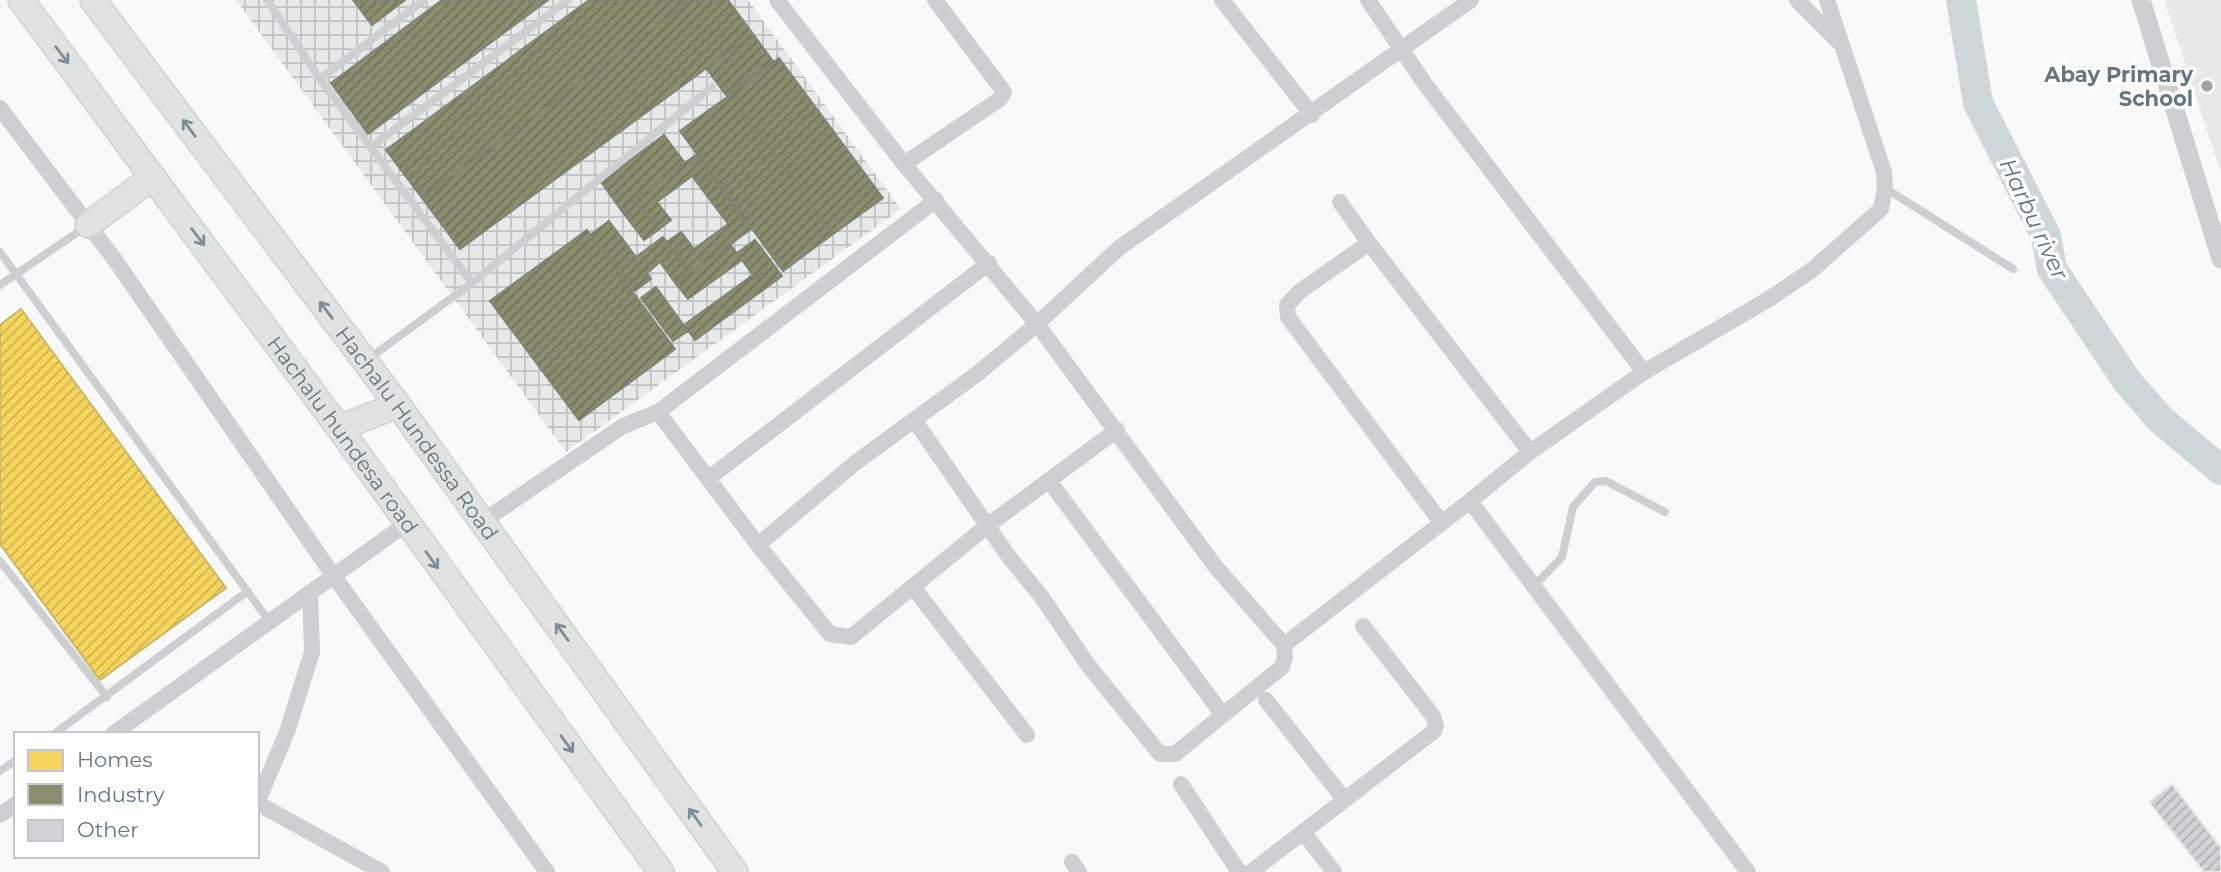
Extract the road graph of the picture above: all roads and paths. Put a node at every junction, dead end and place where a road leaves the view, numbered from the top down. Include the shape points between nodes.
1 (21, 0) edge
2 (93, 0) edge
3 (267, 0) edge
4 (424, 0) edge
5 (568, 0) edge
6 (935, 0) edge
7 (1222, 0) edge
8 (1368, 0) edge
9 (1471, 0) edge
10 (1797, 0) edge
11 (1827, 0) edge
12 (2141, 0) edge
13 (782, 2) edge
14 (1844, 47) junction
15 (1401, 50) junction
16 (320, 79) junction
17 (712, 87) dead end
18 (0, 108) edge
19 (1311, 115) junction
20 (371, 147) junction
21 (904, 164) junction
22 (153, 177) junction
23 (1885, 188) junction
24 (936, 200) junction
25 (1340, 202) dead end
26 (88, 225) junction
27 (1369, 243) junction
28 (0, 252) edge
29 (2221, 259) edge
30 (989, 263) junction
31 (2013, 269) dead end
32 (17, 275) junction
33 (472, 283) junction
34 (0, 285) edge
35 (1037, 324) junction
36 (365, 362) junction
37 (1644, 372) junction
38 (398, 405) junction
39 (658, 412) junction
40 (915, 421) junction
41 (339, 428) junction
42 (1117, 430) junction
43 (1530, 452) junction
44 (709, 478) junction
45 (1050, 482) junction
46 (1470, 501) junction
47 (1665, 512) dead end
48 (482, 522) junction
49 (1441, 522) junction
50 (407, 524) junction
51 (988, 526) junction
52 (758, 545) junction
53 (0, 561) edge
54 (334, 575) junction
55 (1534, 586) junction
56 (913, 587) junction
57 (248, 591) junction
58 (310, 592) junction
59 (270, 621) junction
60 (1363, 626) dead end
61 (1284, 645) junction
62 (107, 697) junction
63 (1266, 700) dead end
64 (1223, 715) junction
65 (57, 732) edge
66 (123, 732) edge
67 (1027, 735) dead end
68 (1181, 784) dead end
69 (259, 798) edge
70 (1345, 799) junction
71 (259, 804) edge
72 (1303, 832) junction
73 (382, 872) edge
74 (547, 872) edge
75 (661, 872) edge
76 (734, 872) edge
77 (1240, 872) edge
78 (1251, 872) edge
79 (1334, 872) edge
80 (1748, 872) edge

1 -> 22 main road, Hachalu hundesa road
36 -> 2 main road, Hachalu Hundessa Road
3 - 16 lane
4 - 16 lane
5 - 20 lane
6 - 21 street via 1004,92
7 - 19 street
8 - 15 street
9 - 15 street
10 - 14 street
11 - 14 street
12 - 29 street
13 - 21 street
14 - 23 street via 1884,172
15 - 19 street
15 - 37 street
16 - 20 lane
17 - 33 lane
18 - 26 street
19 - 35 street via 1119,248
20 - 33 lane
21 - 24 street
22 - 26 main road
22 -> 41 main road, Hachalu hundesa road
23 - 31 lane
23 - 37 street via 1881,209 1812,270
24 - 30 street
24 - 39 street
25 - 27 street
26 - 32 lane
26 - 54 street
27 - 43 street
27 - 49 street via 1299,292 1287,305 1287,317
28 - 32 lane
30 - 35 street
30 - 44 street
32 - 34 lane
32 - 57 lane
33 - 36 lane
35 - 40 street
35 - 42 street
36 - 38 main road, Hachalu Hundessa Road
37 - 43 street
38 - 41 main road
38 - 48 main road, Hachalu Hundessa Road
39 - 44 street
39 - 48 street via 623,426
40 - 51 street
40 - 52 street via 855,463
41 - 50 main road, Hachalu hundesa road
42 - 45 street
42 - 61 street via 1214,566
43 - 46 street
44 - 52 street
45 - 51 street
45 - 64 street
46 - 49 street
46 - 55 street
47 - 55 lane via 1606,481 1595,482 1573,507 1562,557
76 -> 48 main road, Hachalu Hundessa Road
49 - 61 street
50 - 54 street
50 -> 75 main road, Hachalu hundesa road
51 - 56 street
51 - 64 street via 1088,665 1160,754 1175,754
52 - 56 street via 830,634 839,638 850,637
53 - 62 lane
54 - 58 street
54 - 74 street
55 - 80 street
56 - 67 street
57 - 59 lane
57 - 62 lane
58 - 59 street
58 - 69 street via 312,652 288,732
59 - 66 street
60 - 70 street via 1436,725 1426,739
61 - 64 street via 1282,667
62 - 65 lane
63 - 70 street
68 - 77 street
70 - 72 street
71 - 73 street
72 - 78 street
72 - 79 street

